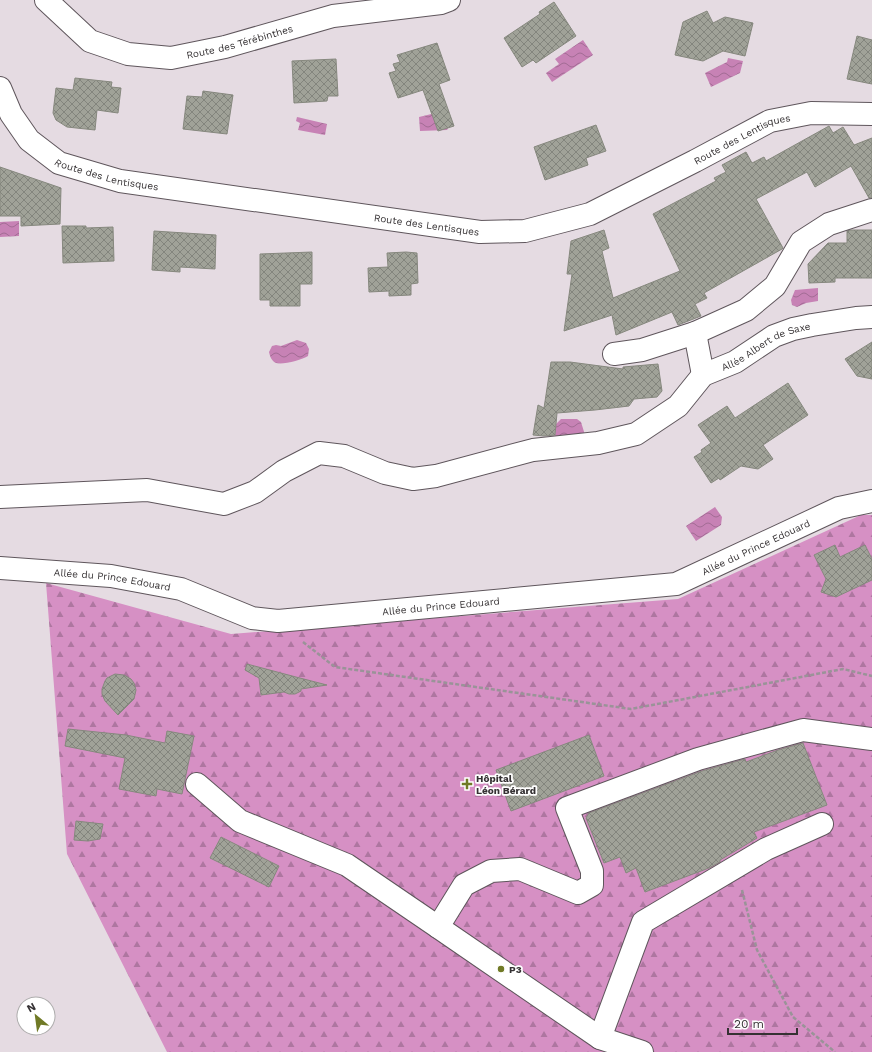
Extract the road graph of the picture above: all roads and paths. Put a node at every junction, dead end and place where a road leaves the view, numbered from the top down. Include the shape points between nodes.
1 (46, 0) edge
2 (448, 0) edge
3 (0, 88) edge
4 (872, 114) edge
5 (872, 210) edge
6 (872, 317) edge
7 (695, 333) junction
8 (614, 354) dead end
9 (703, 375) junction
10 (0, 497) edge
11 (872, 501) edge
12 (0, 568) edge
13 (278, 621) junction
14 (872, 676) edge
15 (872, 739) edge
16 (197, 784) dead end
17 (822, 824) dead end
18 (737, 866) junction
19 (438, 927) junction
20 (600, 1038) junction
21 (642, 1052) edge
22 (835, 1052) edge

1 - 2 street, Route des Térébinthes via 90,41 128,54 171,58 225,47 332,16 441,3
3 - 4 street, Route des Lentisques via 11,114 30,140 59,163 120,181 480,232 525,231 590,214 770,122 811,113
5 - 7 street via 829,224 801,242 775,286 752,306
6 - 9 street, Allée Albert de Saxe via 793,329 774,336 735,362
7 - 8 street via 642,350
7 - 9 street
9 - 10 street via 678,406 636,434 598,443 533,450 436,476 413,479 385,473 344,456 319,453 255,492 224,504 147,490
11 - 13 street, Allée du Prince Edouard via 839,508 676,584
12 - 13 street, Allée du Prince Edouard via 111,576 181,589 252,618
13 - 14 path via 335,667 631,709 843,669
15 - 19 street via 803,730 698,759 567,808 592,871 592,885 578,893 520,869 491,871 464,885
16 - 19 street via 240,821 347,865
17 - 18 street via 766,849
18 - 20 street via 643,922
18 - 22 path via 757,950 793,1017
19 - 20 street
20 - 21 street

